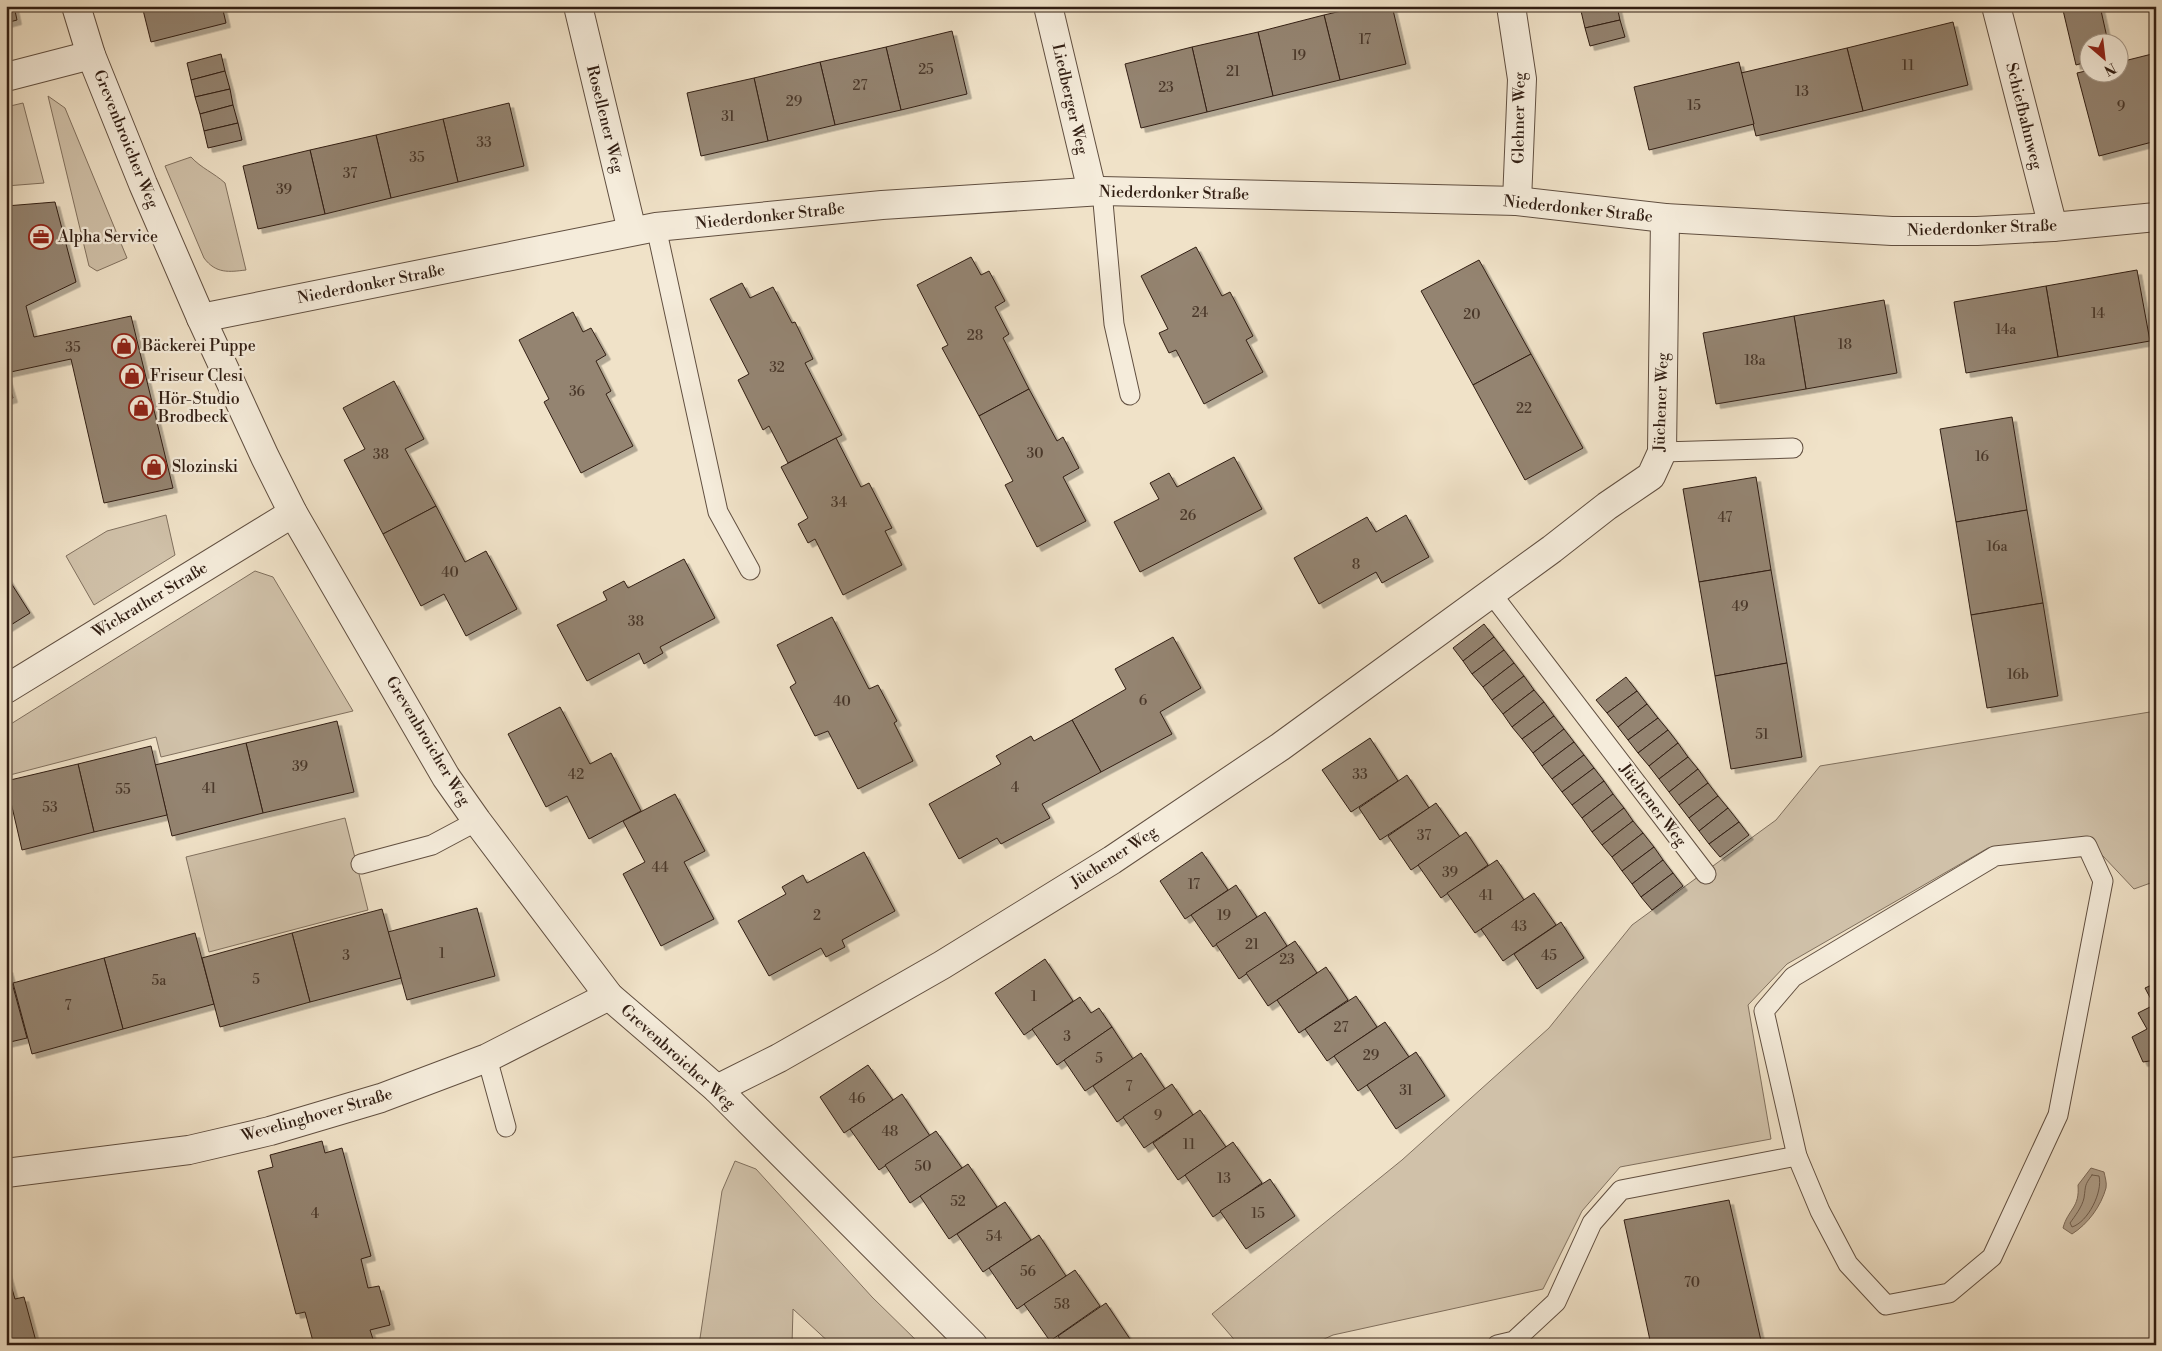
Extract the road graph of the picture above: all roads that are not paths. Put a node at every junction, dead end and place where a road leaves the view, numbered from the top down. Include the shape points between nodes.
1 (76, 6) edge
2 (578, 6) edge
3 (1048, 6) edge
4 (1510, 6) edge
5 (1996, 6) edge
6 (91, 55) junction
7 (6, 77) edge
8 (1097, 191) junction
9 (1517, 201) junction
10 (2156, 217) edge
11 (1665, 218) junction
12 (2053, 227) junction
13 (644, 229) junction
14 (201, 318) junction
15 (1130, 395) dead end
16 (1793, 448) dead end
17 (1662, 452) junction
18 (293, 513) junction
19 (750, 570) dead end
20 (1491, 593) junction
21 (6, 689) edge
22 (477, 822) junction
23 (361, 864) dead end
24 (1706, 874) dead end
25 (609, 996) junction
26 (487, 1058) junction
27 (717, 1089) junction
28 (506, 1128) dead end
29 (1797, 1156) junction
30 (6, 1173) edge
31 (973, 1345) edge
32 (1498, 1345) edge

1 - 6 street, Grevenbroicher Weg
2 - 13 street, Rosellener Weg
3 - 8 street, Liedberger Weg
4 - 9 street, Glehner Weg via 1522,79
5 - 12 street, Schiefbahnweg
6 - 7 street
6 - 14 street, Grevenbroicher Weg
8 - 9 street, Niederdonker Straße
8 - 13 street, Niederdonker Straße via 882,205
8 - 15 lane via 1114,324
9 - 11 street, Niederdonker Straße
10 - 12 street, Niederdonker Straße
11 - 12 street, Niederdonker Straße via 1892,232
11 - 17 street, Jüchener Weg
13 - 14 street, Niederdonker Straße
13 - 19 lane via 718,512
14 - 18 street, Grevenbroicher Weg via 264,458
16 - 17 lane
17 - 20 street, Jüchener Weg via 1651,476
18 - 21 street, Wickrather Straße
18 - 22 street, Grevenbroicher Weg via 446,777
20 - 24 lane, Jüchener Weg
20 - 27 street, Jüchener Weg via 1280,747 1112,860 942,965 779,1058
22 - 23 lane via 432,844
22 - 25 street, Grevenbroicher Weg
25 - 26 street, Wevelinghover Straße
25 - 27 street, Grevenbroicher Weg
26 - 28 lane
26 - 30 street, Wevelinghover Straße via 381,1098 270,1131 189,1150
27 - 31 street, Grevenbroicher Weg
29 - 29 lane via 1820,1211 1848,1264 1886,1305 1949,1293 1992,1258 2058,1115 2103,881 2087,846 1995,856 1793,977 1764,1011
29 - 32 lane via 1621,1190 1592,1223 1556,1302 1514,1341

